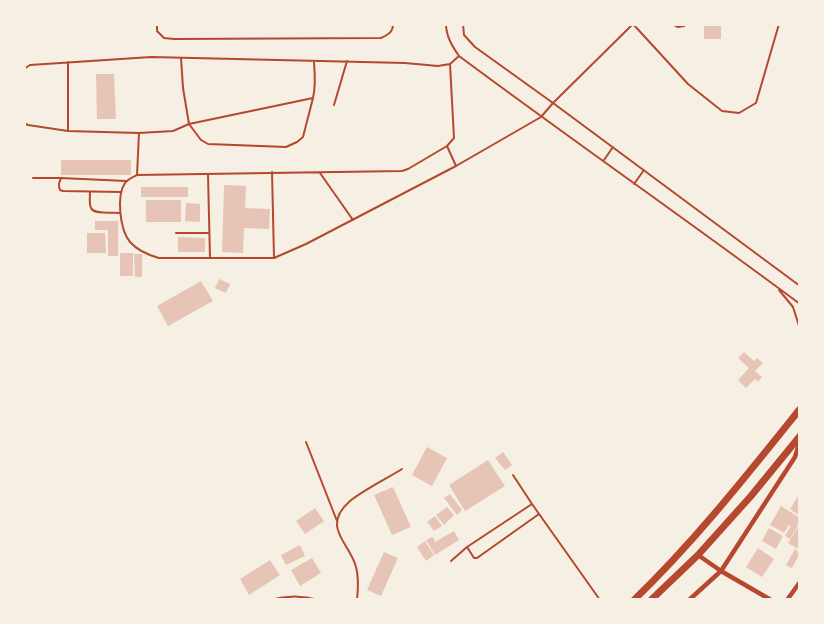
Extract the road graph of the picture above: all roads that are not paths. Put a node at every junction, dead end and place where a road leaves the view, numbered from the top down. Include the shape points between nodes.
1 (157, 24) edge
2 (393, 24) edge
3 (446, 24) edge
4 (463, 24) edge
5 (633, 24) edge
6 (672, 24) edge
7 (686, 24) edge
8 (779, 24) edge
9 (459, 56) junction
10 (181, 58) junction
11 (68, 62) junction
12 (314, 62) junction
13 (347, 62) junction
14 (450, 64) junction
15 (24, 69) edge
16 (313, 98) junction
17 (553, 103) junction
18 (334, 105) dead end
19 (541, 117) junction
20 (24, 123) edge
21 (189, 124) junction
22 (68, 131) junction
23 (139, 133) junction
24 (447, 146) junction
25 (613, 147) junction
26 (604, 160) junction
27 (456, 166) junction
28 (644, 170) junction
29 (272, 172) junction
30 (320, 173) junction
31 (208, 174) junction
32 (137, 175) junction
33 (33, 178) dead end
34 (61, 178) junction
35 (126, 181) junction
36 (634, 184) junction
37 (90, 192) junction
38 (121, 192) junction
39 (120, 213) junction
40 (353, 220) junction
41 (176, 232) dead end
42 (209, 232) junction
43 (210, 258) junction
44 (274, 258) junction
45 (800, 285) edge
46 (776, 286) junction
47 (800, 304) edge
48 (800, 329) edge
49 (800, 409) edge
50 (800, 435) edge
51 (800, 441) edge
52 (306, 442) dead end
53 (402, 469) dead end
54 (513, 475) dead end
55 (532, 504) junction
56 (539, 514) junction
57 (337, 521) junction
58 (467, 547) junction
59 (698, 555) junction
60 (451, 561) dead end
61 (721, 571) junction
62 (800, 582) edge
63 (270, 600) edge
64 (319, 600) edge
65 (357, 600) edge
66 (600, 600) edge
67 (634, 600) edge
68 (651, 600) edge
69 (689, 600) edge
70 (771, 600) edge
71 (787, 600) edge

1 - 2 lane via 156,31 164,38 174,39 381,39 393,29
3 - 9 lane
4 - 17 lane via 464,35 475,47
5 - 8 lane via 688,84 722,111 740,113 756,103
5 - 17 lane
6 - 7 lane
9 - 14 lane
9 - 19 lane
10 - 11 lane
10 - 12 lane
10 - 21 lane
11 - 15 lane via 30,65
11 - 22 lane
12 - 13 lane
12 - 16 lane
13 - 14 lane
13 - 18 lane
14 - 24 lane via 454,138
16 - 21 lane
16 - 21 lane via 303,136 286,147 208,144
17 - 19 lane
17 - 25 lane
19 - 26 lane
19 - 27 lane
20 - 22 lane
21 - 23 lane via 173,131
22 - 23 lane
23 - 32 lane
24 - 27 lane
24 - 30 lane via 402,171
25 - 26 lane
25 - 28 lane
26 - 36 lane
27 - 40 lane
28 - 36 lane
28 - 45 lane
29 - 30 lane
29 - 31 lane
29 - 44 lane
30 - 40 lane
31 - 32 lane
31 - 42 lane
32 - 35 lane
33 - 34 lane
34 - 35 lane
34 - 37 lane via 60,190
35 - 38 lane
36 - 46 lane
37 - 38 lane
37 - 39 lane via 92,210
38 - 39 lane
39 - 43 lane via 129,241 147,255
40 - 44 lane
41 - 42 lane
42 - 43 lane
43 - 44 lane
46 - 47 lane
46 - 48 lane via 793,308
49 - 67 highway via 715,514
50 - 59 highway
51 - 61 street via 795,457
52 - 57 lane
53 - 57 lane via 351,501
54 - 55 lane
55 - 56 lane
55 - 58 lane
56 - 58 lane via 477,558 471,556
56 - 66 lane
57 - 65 lane via 356,566
58 - 60 lane
59 - 61 street
59 - 68 highway
61 - 69 street
61 - 70 street
62 - 71 street
63 - 64 lane via 296,596

